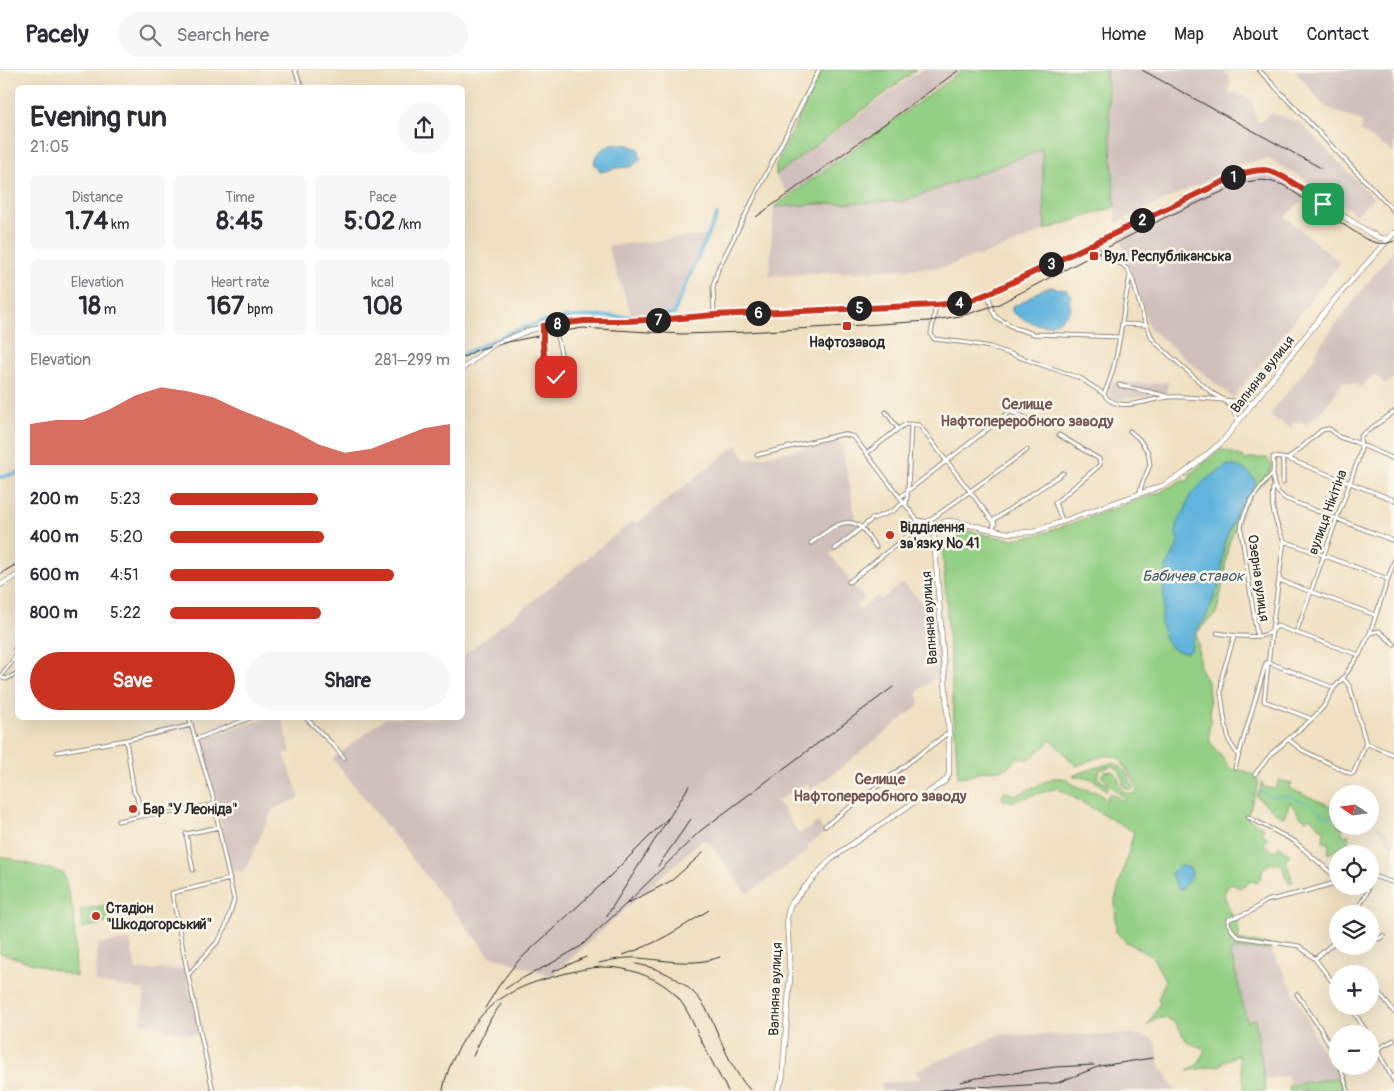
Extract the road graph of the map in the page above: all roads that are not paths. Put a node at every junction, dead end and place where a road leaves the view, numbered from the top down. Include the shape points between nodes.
1 (295, 70) edge
2 (818, 70) edge
3 (1259, 70) edge
4 (301, 85) edge
5 (1394, 211) edge
6 (1394, 233) edge
7 (1389, 239) junction
8 (1094, 244) junction
9 (1131, 276) junction
10 (988, 294) junction
11 (936, 305) junction
12 (714, 315) junction
13 (554, 324) junction
14 (1122, 324) junction
15 (1146, 324) junction
16 (543, 326) junction
17 (1120, 337) junction
18 (562, 362) dead end
19 (465, 367) edge
20 (563, 375) dead end
21 (1119, 385) dead end
22 (1104, 394) junction
23 (1170, 397) junction
24 (1224, 400) junction
25 (1254, 403) junction
26 (886, 412) dead end
27 (1394, 412) edge
28 (1026, 418) dead end
29 (1238, 422) junction
30 (911, 424) junction
31 (898, 429) junction
32 (1130, 431) dead end
33 (1059, 436) dead end
34 (1360, 445) junction
35 (1027, 450) dead end
36 (866, 453) junction
37 (757, 454) dead end
38 (1282, 458) junction
39 (1288, 459) junction
40 (1394, 459) edge
41 (946, 461) junction
42 (1063, 473) dead end
43 (1273, 474) junction
44 (1283, 483) dead end
45 (1350, 484) junction
46 (1274, 485) junction
47 (908, 490) junction
48 (970, 491) junction
49 (1138, 495) junction
50 (900, 497) junction
51 (1394, 500) edge
52 (905, 504) junction
53 (1336, 519) junction
54 (927, 522) junction
55 (1063, 522) junction
56 (940, 524) junction
57 (994, 524) junction
58 (861, 527) junction
59 (993, 530) junction
60 (1284, 541) junction
61 (1394, 541) edge
62 (811, 543) dead end
63 (876, 547) dead end
64 (835, 549) dead end
65 (1324, 555) junction
66 (1394, 562) edge
67 (15, 577) edge
68 (1388, 579) junction
69 (1279, 580) junction
70 (849, 582) dead end
71 (0, 586) edge
72 (1310, 591) junction
73 (1375, 615) junction
74 (1373, 622) junction
75 (1272, 630) junction
76 (1379, 631) junction
77 (1217, 633) dead end
78 (1296, 633) junction
79 (1370, 633) junction
80 (1234, 636) junction
81 (1257, 636) junction
82 (1394, 644) edge
83 (15, 656) edge
84 (1359, 656) junction
85 (1268, 662) junction
86 (15, 675) edge
87 (0, 677) edge
88 (1343, 678) junction
89 (1334, 688) junction
90 (1312, 719) junction
91 (191, 720) edge
92 (245, 720) edge
93 (308, 720) edge
94 (192, 725) junction
95 (949, 733) junction
96 (196, 739) junction
97 (126, 740) junction
98 (1289, 740) junction
99 (1366, 743) junction
100 (57, 752) dead end
101 (1394, 755) edge
102 (1238, 756) junction
103 (344, 758) dead end
104 (1235, 768) dead end
105 (1255, 774) dead end
106 (215, 804) junction
107 (141, 816) junction
108 (1248, 817) dead end
109 (118, 821) dead end
110 (825, 826) dead end
111 (219, 827) junction
112 (194, 870) dead end
113 (1329, 872) edge
114 (230, 879) junction
115 (1379, 879) edge
116 (1329, 883) edge
117 (1394, 883) edge
118 (1383, 936) dead end
119 (1379, 939) edge
120 (1329, 947) edge
121 (1315, 959) junction
122 (188, 975) junction
123 (1329, 977) edge
124 (1379, 993) edge
125 (1297, 994) dead end
126 (1394, 1012) edge
127 (1394, 1040) edge
128 (1329, 1044) edge
129 (1379, 1049) edge
130 (1379, 1054) edge
131 (1343, 1075) edge
132 (1393, 1078) edge
133 (213, 1091) edge
134 (778, 1091) edge
135 (1348, 1091) edge

1 - 4 street
2 - 12 street via 718,269 713,287
3 - 5 street
6 - 7 street, Вапняна вулиця
7 - 8 street via 1370,233 1277,174 1265,170 1244,172
7 - 25 street, Вапняна вулиця via 1336,298
8 - 9 street via 1107,257 1126,267
8 - 10 street
9 - 14 street
9 - 15 street
10 - 11 street via 967,302
10 - 17 street via 996,317 1015,328 1034,334
11 - 12 street
11 - 22 street via 931,334 934,339 990,347 1080,378
12 - 13 street
13 - 16 street
13 - 18 street
14 - 15 street
14 - 17 street
15 - 24 street via 1157,344
16 - 19 street via 493,345
16 - 20 street via 548,371 551,376
17 - 22 street
21 - 23 street
22 - 23 street via 1120,405
23 - 24 street
24 - 25 street
24 - 29 street
25 - 29 street, Вапняна вулиця
26 - 31 street
27 - 34 street, вулиця Нікітіна via 1361,436
28 - 41 street via 1011,412 1007,414
29 - 49 street, Вапняна вулиця via 1222,442 1183,474
30 - 31 street
30 - 41 street via 919,425
30 - 47 street
31 - 36 street
32 - 49 street via 1148,452 1150,465
33 - 55 street via 1099,459 1100,465 1055,503
34 - 39 street via 1325,429
34 - 40 street
34 - 45 street, вулиця Нікітіна
35 - 48 street
36 - 37 street via 854,436 843,434
36 - 50 street
38 - 39 street
38 - 43 street via 1274,457
38 - 44 street
39 - 45 street
41 - 47 street
41 - 48 street
42 - 57 street via 995,519
43 - 46 street
43 - 81 street, Озерна вулиця via 1250,502 1241,520
45 - 51 street
45 - 53 street, вулиця Нікітіна
46 - 53 street via 1286,499
46 - 60 street via 1273,511
47 - 50 street
47 - 52 street
48 - 54 street
48 - 57 street
49 - 55 street, Вапняна вулиця
50 - 52 street
52 - 54 street via 917,520
52 - 58 street
53 - 61 street
53 - 65 street, вулиця Нікітіна
54 - 56 street
54 - 70 street
55 - 59 street, Вапняна вулиця via 1033,532 1008,534
56 - 59 street, Вапняна вулиця via 957,522
56 - 95 street, Вапняна вулиця via 934,536
57 - 59 street
58 - 62 street via 842,523
58 - 63 street
58 - 64 street
60 - 65 street
60 - 69 street
65 - 68 street
65 - 72 street, вулиця Нікітіна
66 - 68 street
67 - 71 street
68 - 73 street
69 - 72 street
69 - 75 street
72 - 73 street
72 - 78 street, вулиця Нікітіна
73 - 74 street
74 - 76 street
74 - 79 street
75 - 78 street via 1277,626
75 - 81 street
75 - 85 street
76 - 79 street
76 - 82 street
77 - 80 street
78 - 84 street
79 - 84 street
80 - 81 street
80 - 102 street via 1222,676 1221,692 1230,741
83 - 87 street
84 - 88 street
85 - 89 street
85 - 90 street via 1264,701
85 - 102 street
86 - 87 street via 6,679
88 - 89 street
88 - 99 street via 1350,687
89 - 90 street
90 - 98 street
91 - 94 street
92 - 96 street
93 - 103 street
94 - 96 street
94 - 97 street
95 - 110 street
95 - 134 street, Вапняна вулиця via 949,774 945,781 830,860 788,909 789,985 782,1080
96 - 106 street
97 - 100 street
97 - 107 street
98 - 99 street via 1302,750 1352,774
98 - 105 street via 1272,753
99 - 101 street
102 - 104 street
106 - 107 street
106 - 111 street
107 - 109 street
108 - 113 street via 1294,841
111 - 112 street via 186,834
111 - 114 street
114 - 122 street via 234,900 226,926 219,940
114 - 122 street via 172,893
115 - 117 street
116 - 121 street via 1266,901 1250,912 1228,920 1238,937 1299,946
118 - 119 street
120 - 121 street
121 - 123 street
122 - 133 street
124 - 126 street
125 - 128 street
127 - 129 street
130 - 132 street
131 - 135 street

